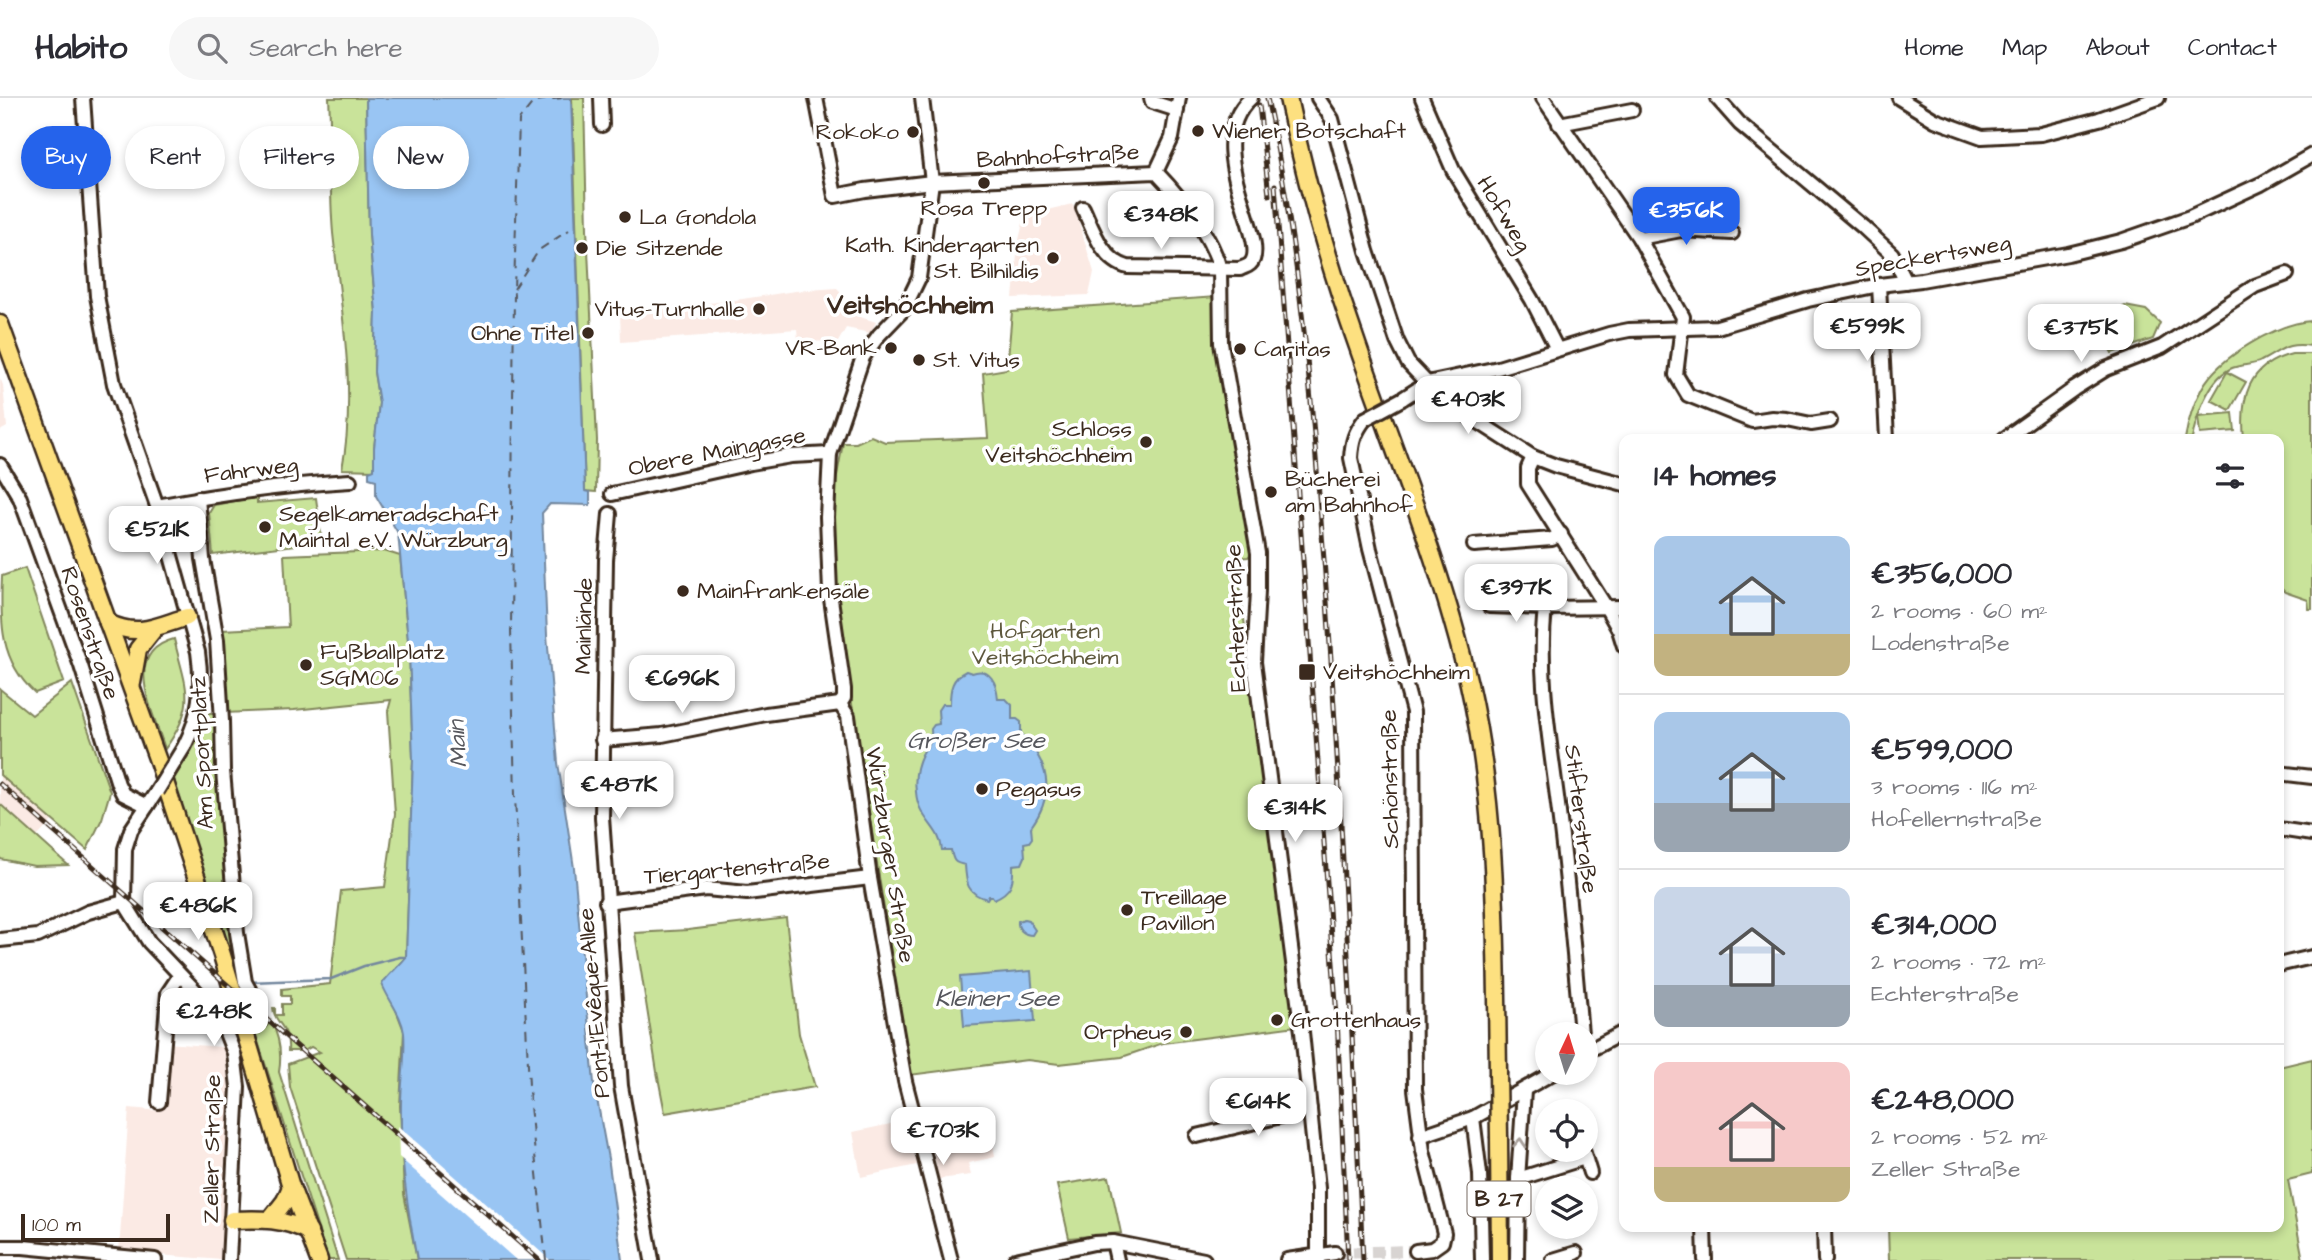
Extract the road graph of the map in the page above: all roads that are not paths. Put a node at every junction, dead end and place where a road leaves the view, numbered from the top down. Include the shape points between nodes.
1 (83, 98) edge
2 (601, 98) edge
3 (816, 98) edge
4 (922, 98) edge
5 (1151, 98) edge
6 (1288, 98) edge
7 (1318, 98) edge
8 (1422, 98) edge
9 (1544, 98) edge
10 (1717, 98) edge
11 (1899, 98) edge
12 (2158, 98) edge
13 (1248, 100) edge
14 (1178, 104) edge
15 (1632, 110) dead end
16 (1559, 124) junction
17 (602, 125) dead end
18 (2312, 155) edge
19 (1156, 172) junction
20 (932, 182) junction
21 (1083, 208) dead end
22 (1732, 233) dead end
23 (1639, 238) junction
24 (1220, 268) junction
25 (2287, 274) dead end
26 (1906, 282) junction
27 (1880, 285) junction
28 (0, 324) edge
29 (1682, 328) junction
30 (1557, 349) junction
31 (1426, 383) junction
32 (1830, 422) dead end
33 (1887, 434) edge
34 (2011, 434) edge
35 (830, 454) junction
36 (1533, 457) junction
37 (0, 465) edge
38 (350, 481) dead end
39 (1619, 483) edge
40 (612, 494) dead end
41 (198, 498) junction
42 (158, 506) junction
43 (610, 514) dead end
44 (1561, 534) junction
45 (1475, 545) dead end
46 (1489, 606) dead end
47 (1606, 607) junction
48 (1619, 607) edge
49 (1545, 608) junction
50 (187, 617) junction
51 (108, 623) junction
52 (153, 629) junction
53 (1619, 631) edge
54 (131, 688) junction
55 (840, 704) junction
56 (602, 740) junction
57 (2284, 774) edge
58 (2312, 777) edge
59 (147, 806) junction
60 (2284, 830) edge
61 (2312, 834) edge
62 (870, 878) junction
63 (124, 902) junction
64 (607, 902) junction
65 (0, 940) edge
66 (2312, 957) edge
67 (2284, 964) edge
68 (180, 975) junction
69 (256, 1002) dead end
70 (1580, 1022) edge
71 (1619, 1034) edge
72 (1598, 1045) edge
73 (1535, 1084) edge
74 (1524, 1091) junction
75 (159, 1102) dead end
76 (1310, 1109) junction
77 (1473, 1118) junction
78 (1197, 1136) dead end
79 (1420, 1136) junction
80 (1563, 1162) edge
81 (1587, 1162) edge
82 (1590, 1173) dead end
83 (1518, 1179) junction
84 (291, 1186) junction
85 (271, 1219) junction
86 (232, 1220) junction
87 (309, 1232) junction
88 (1704, 1232) edge
89 (1824, 1232) edge
90 (1113, 1242) junction
91 (4, 1251) edge
92 (1416, 1251) tunnel mouth
93 (1335, 1252) dead end
94 (1576, 1253) dead end
95 (1050, 1256) edge
96 (109, 1257) edge
97 (1318, 1257) edge
98 (155, 1260) edge
99 (229, 1260) edge
100 (319, 1260) edge
101 (652, 1260) edge
102 (951, 1260) edge
103 (1015, 1260) edge
104 (1117, 1260) edge
105 (1204, 1260) edge
106 (1287, 1260) edge
107 (1482, 1260) edge
108 (1500, 1260) edge
109 (1517, 1260) edge
110 (1553, 1260) edge
111 (1705, 1260) edge
112 (1825, 1260) edge

1 - 42 street via 97,296 114,384
2 - 17 street
3 - 20 street, Bahnhofstraße via 835,196
4 - 20 street, Würzburger Straße
5 - 14 street via 1152,102
6 - 108 main road, B 27, bridge via 1324,245 1449,610 1481,750 1496,909
7 - 31 street via 1332,119 1367,251 1397,341
8 - 30 street, Hofweg via 1453,170
9 - 16 street
10 - 26 street via 1740,124 1892,254
11 - 12 street via 1936,120 1982,137 2041,134
13 - 24 street via 1233,126 1232,160 1255,242 1254,256 1240,269
14 - 19 street via 1172,138
15 - 16 street
16 - 23 street
18 - 26 street, Speckertsweg via 2190,217 2120,240 2068,254
19 - 20 street, Bahnhofstraße
19 - 24 street, Bahnhofstraße via 1183,200
20 - 35 street, Würzburger Straße via 919,278 904,309 863,357
21 - 24 street via 1098,242 1119,265
22 - 23 street via 1681,230
23 - 29 street via 1683,317
24 - 76 street, Echterstraße via 1221,343 1258,554 1254,662
25 - 34 street via 2255,286 2162,347 2106,369
26 - 27 street, Speckertsweg
27 - 29 street, Speckertsweg via 1717,327
27 - 33 street
28 - 51 main road
29 - 30 street, Speckertsweg via 1629,330
29 - 32 street via 1676,375 1688,395 1752,421
30 - 31 street, Speckertsweg via 1498,368
31 - 36 street via 1460,411
31 - 79 street, Schönstraße, bridge via 1366,419 1355,432 1351,458 1413,712 1415,1089
35 - 40 street, Obere Maingasse via 778,458
35 - 55 street, Würzburger Straße via 830,592 844,689
36 - 39 street
36 - 44 street via 1528,484
37 - 59 street, Rosenstraße via 20,498 118,784 123,793
38 - 41 street, Fahrweg
41 - 42 street, Fahrweg
41 - 69 street, Am Sportplatz via 217,640 237,933 244,982
42 - 50 street
43 - 56 street, Mainlände
44 - 45 street via 1552,539
44 - 47 street
46 - 49 street
47 - 48 street
47 - 49 street
47 - 53 street
49 - 70 street, Stifterstraße via 1544,689
50 - 52 main road
50 - 59 street, bridge via 198,652 200,701 184,747
51 - 52 main road via 136,632
51 - 54 main road
52 - 54 main road via 138,649
54 - 84 main road via 222,956
55 - 56 street via 662,735
55 - 62 street, Würzburger Straße via 848,716
56 - 64 street, Pont-l'Evêque-Allee
57 - 58 street
59 - 63 street via 125,849
60 - 61 street
62 - 64 street, Tiergartenstraße via 747,893 706,889
62 - 102 street, Würzburger Straße via 907,1092
63 - 65 street via 88,912 38,936
63 - 68 street, Zeller Straße via 149,942
64 - 101 street, Pont-l'Evêque-Allee via 621,1086
66 - 67 street
68 - 75 street via 168,993
68 - 86 street, Zeller Straße via 218,1018 234,1053
71 - 72 street
73 - 74 street
74 - 77 street
83 -> 74 street
76 - 78 street
76 - 97 street, Echterstraße via 1318,1188
77 - 79 street
77 - 107 street
79 - 92 street, Schönstraße via 1444,1233 1442,1242 1432,1249
80 - 83 street
81 - 82 street
83 - 109 street
84 - 85 main road
84 - 87 main road
85 - 86 main road
85 - 87 main road
86 - 99 street, Zeller Straße
87 - 100 main road
88 - 111 street
89 - 112 street
90 - 95 street
90 - 104 street
90 - 105 street
91 - 96 street
93 - 97 street
94 - 110 street
95 - 103 street
96 - 98 street
97 - 106 street

